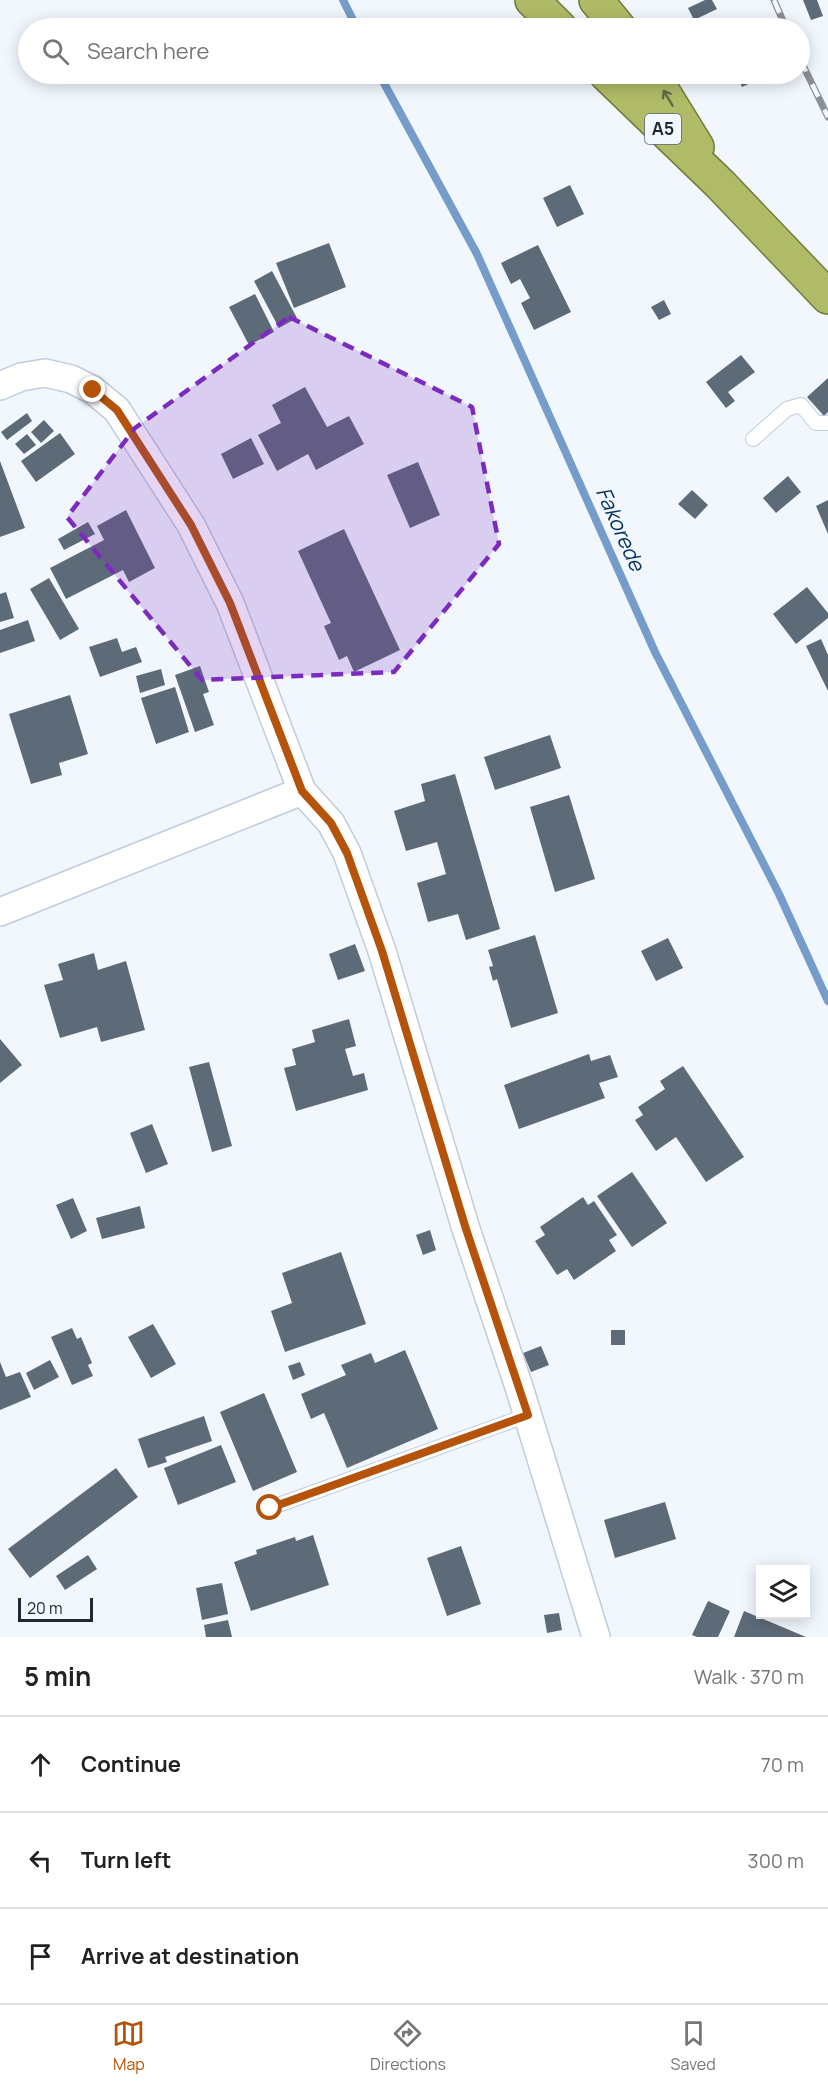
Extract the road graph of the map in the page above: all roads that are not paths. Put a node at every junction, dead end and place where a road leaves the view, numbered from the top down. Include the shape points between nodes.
1 (532, 0) edge
2 (596, 0) edge
3 (550, 18) edge
4 (611, 18) edge
5 (616, 84) edge
6 (658, 84) edge
7 (720, 184) junction
8 (828, 297) edge
9 (0, 386) edge
10 (828, 423) edge
11 (753, 440) dead end
12 (302, 791) junction
13 (0, 912) edge
14 (528, 1415) junction
15 (270, 1508) dead end
16 (596, 1637) edge

1 - 3 highway
2 - 4 highway
5 - 7 highway, A5
7 -> 6 highway, A5
7 - 8 highway, A5
9 - 12 street via 45,373 71,379 93,390 117,410 191,525 225,593
10 - 11 lane via 816,423 801,405 787,409
12 - 13 street
12 - 14 street via 331,823 347,853 382,951 466,1229
14 - 15 lane
14 - 16 street

